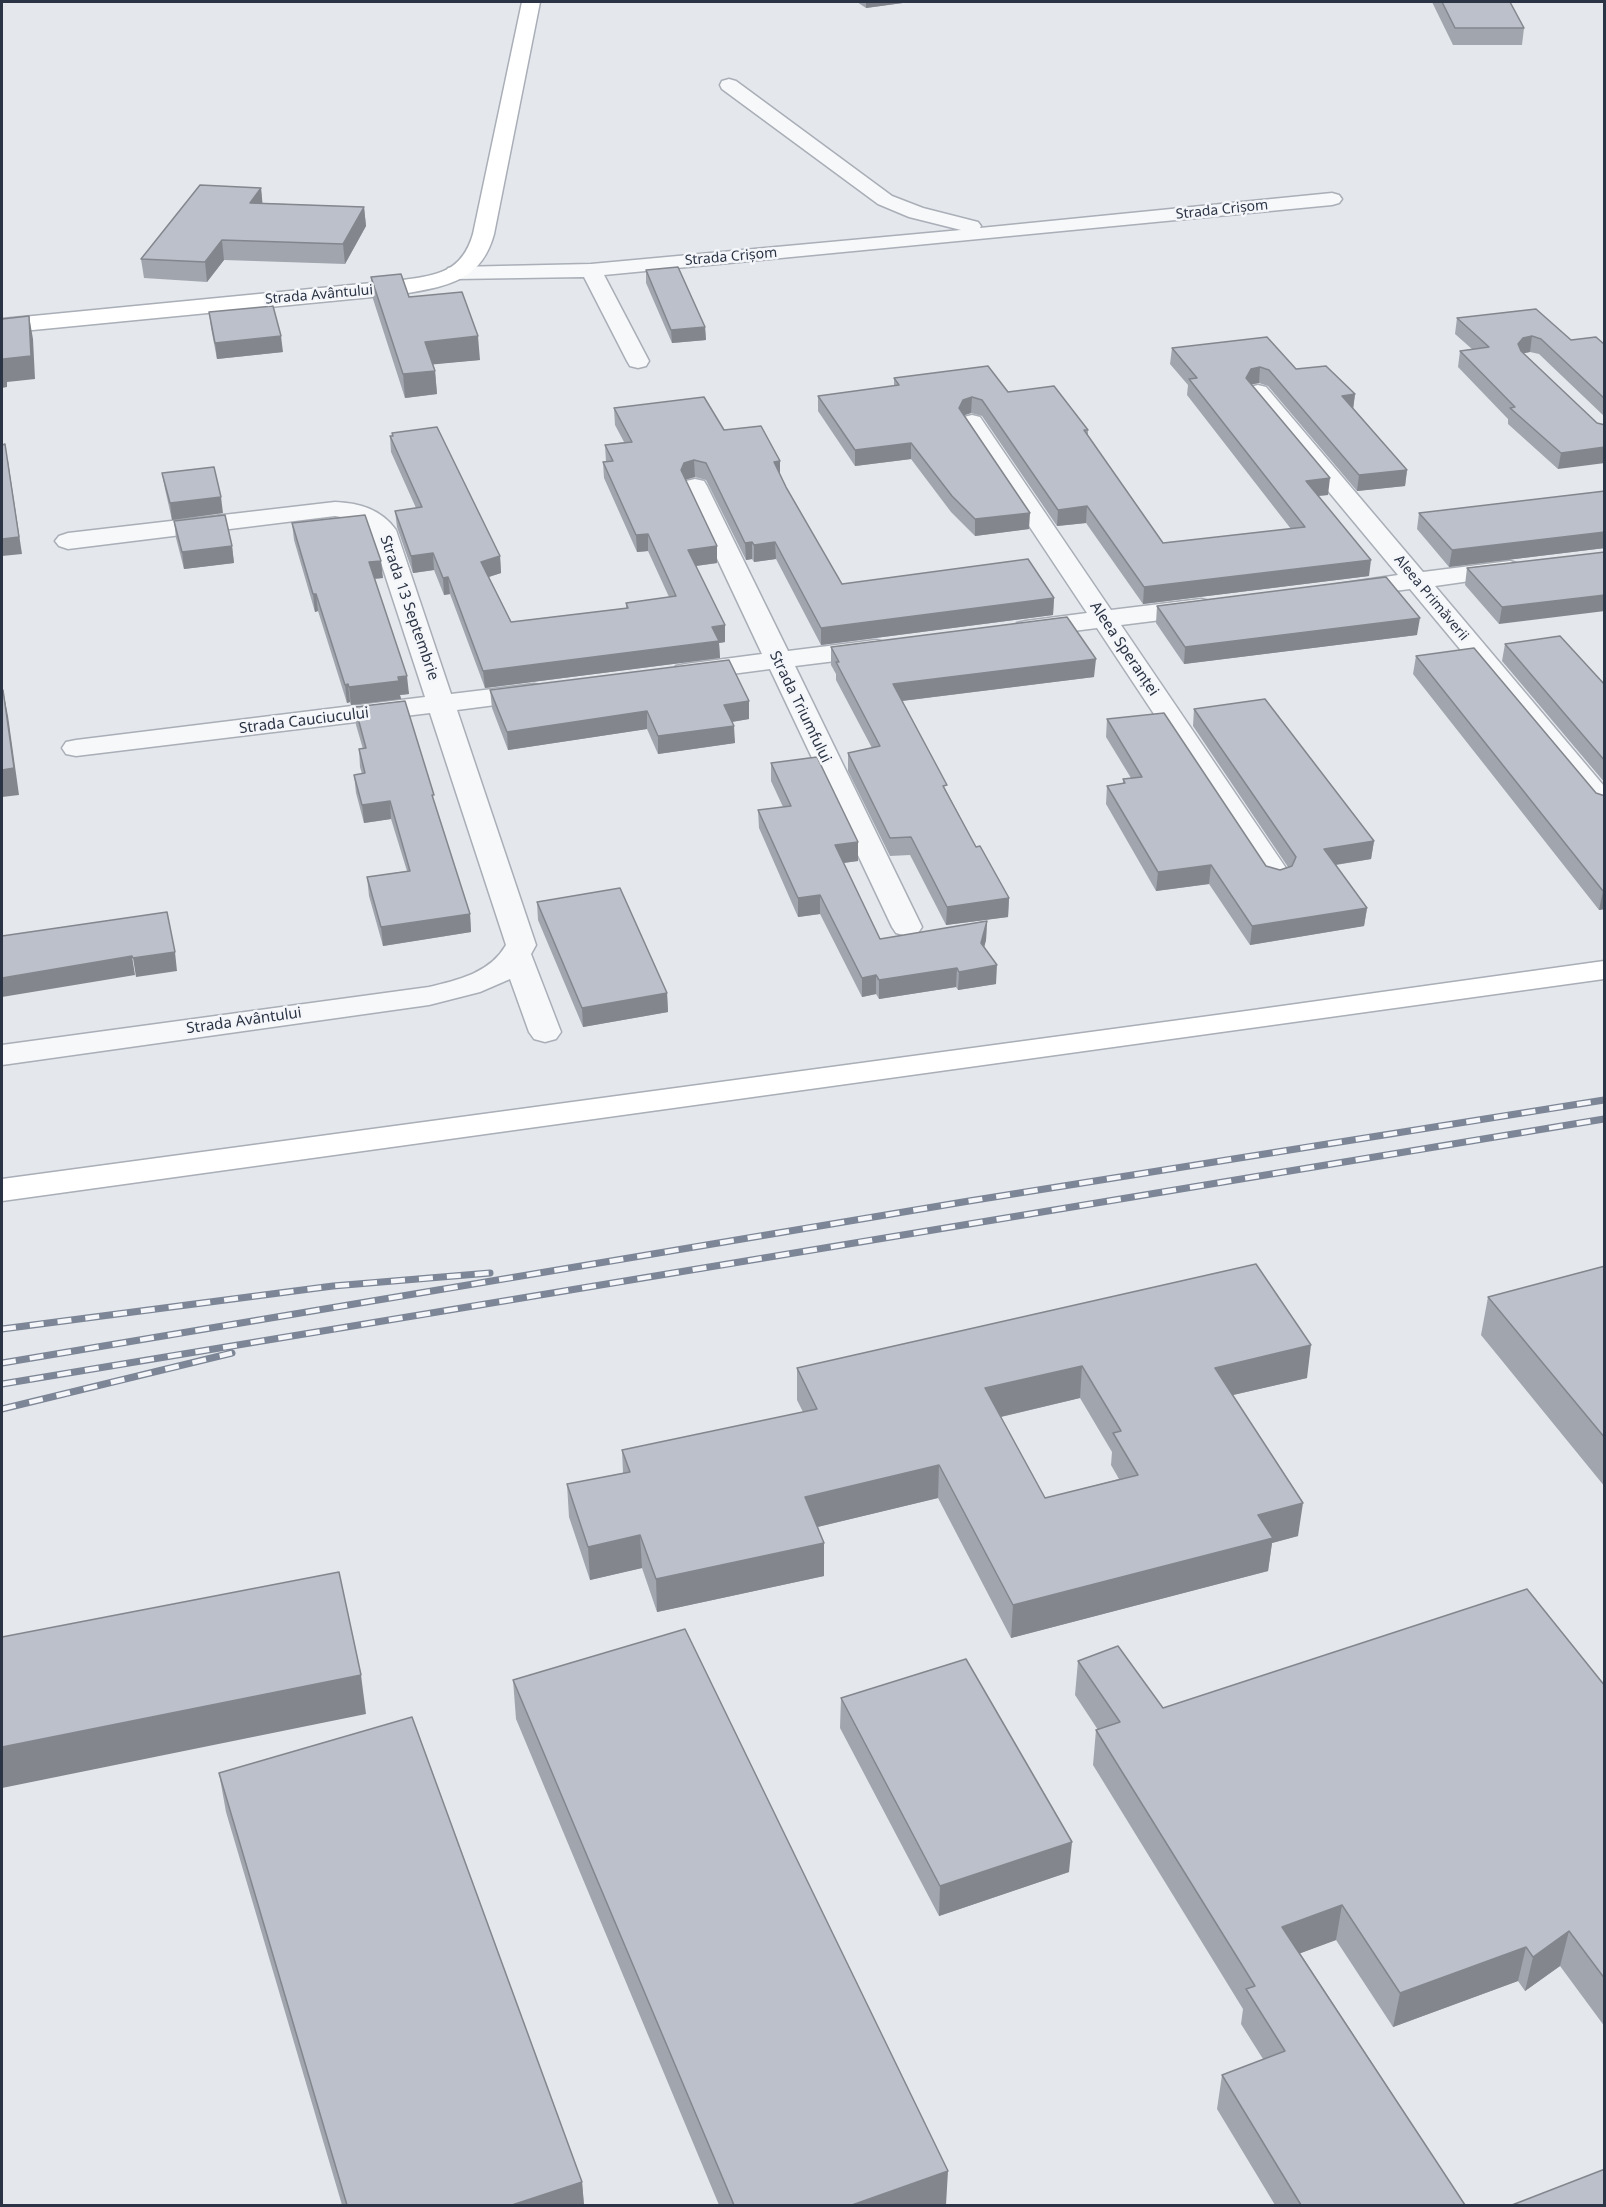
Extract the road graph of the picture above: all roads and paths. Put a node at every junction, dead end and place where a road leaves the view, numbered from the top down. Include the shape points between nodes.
1 (531, 2) edge
2 (729, 86) dead end
3 (1332, 199) dead end
4 (1005, 232) junction
5 (591, 270) junction
6 (456, 273) junction
7 (2, 326) edge
8 (638, 361) dead end
9 (1258, 392) edge
10 (972, 422) edge
11 (695, 486) dead end
12 (68, 541) dead end
13 (1534, 566) edge
14 (1417, 581) junction
15 (1324, 592) edge
16 (1220, 605) edge
17 (1104, 619) junction
18 (999, 632) edge
19 (906, 644) edge
20 (777, 660) junction
21 (662, 676) edge
22 (558, 689) edge
23 (442, 705) junction
24 (76, 748) dead end
25 (1605, 804) edge
26 (1277, 877) edge
27 (907, 927) dead end
28 (517, 956) junction
29 (1605, 970) edge
30 (546, 1032) dead end
31 (2, 1055) edge
32 (2, 1190) edge

1 - 6 main road, Strada Avântului via 479,247 471,262
2 - 4 street, Strada Crișom via 885,200 915,213
3 - 4 street, Strada Crișom
4 - 5 street, Strada Crișom
5 - 6 street, Strada Crișom
5 - 8 street
6 - 7 main road, Strada Avântului via 436,282 403,287
9 - 14 street, Aleea Primăverii
10 - 17 street, Aleea Speranței
11 - 20 street, Strada Triumfului
12 - 23 street, Strada 13 Septembrie via 335,509 362,514 382,530
13 - 14 street
14 - 15 street
14 - 25 street, Aleea Primăverii
16 - 17 street
17 - 18 street
17 - 26 street, Aleea Speranței
19 - 20 street
20 - 21 street
20 - 27 street, Strada Triumfului
22 - 23 street, Strada Cauciucului
23 - 24 street, Strada Cauciucului
23 - 28 street, Strada 13 Septembrie via 521,945
28 - 30 street, Strada 13 Septembrie
28 - 31 street, Strada Avântului via 505,969 485,980 429,996
29 - 32 main road

